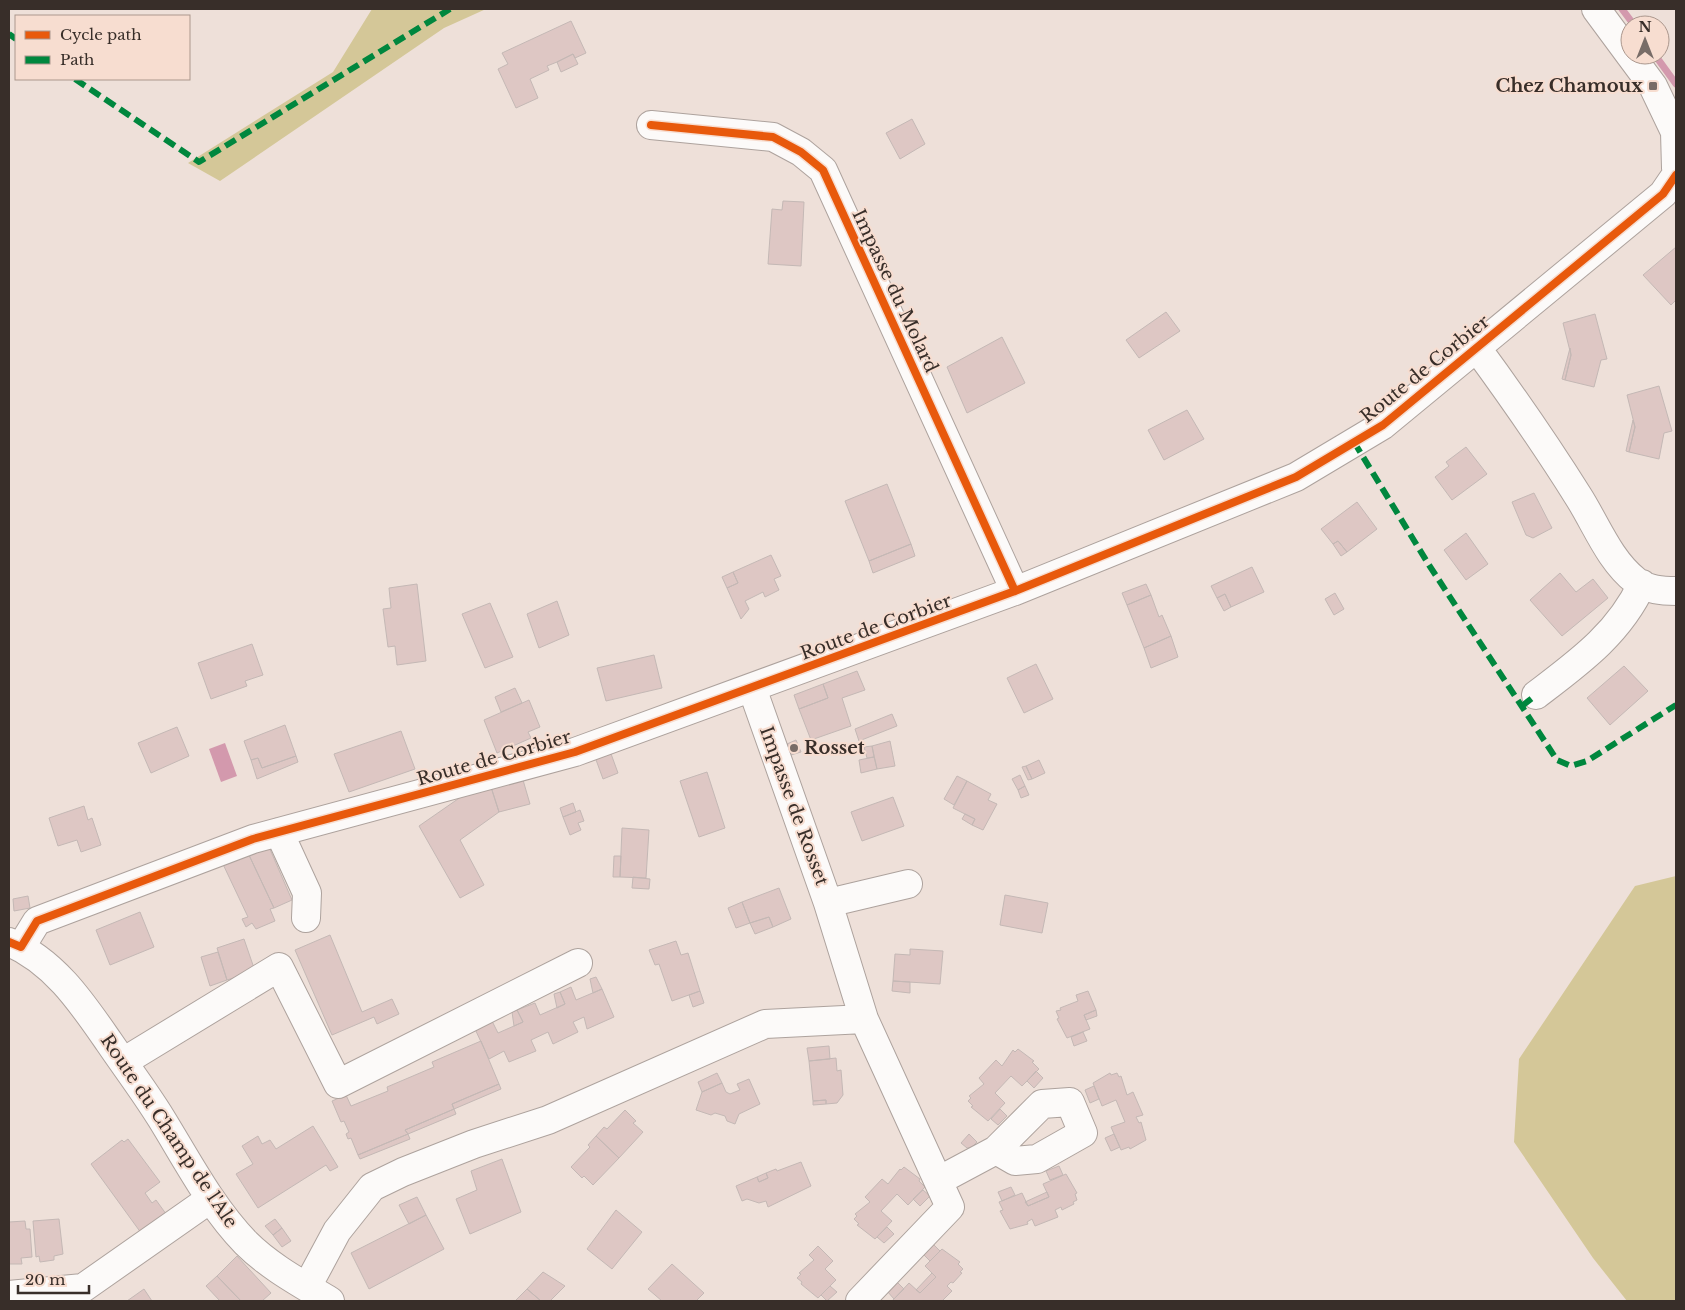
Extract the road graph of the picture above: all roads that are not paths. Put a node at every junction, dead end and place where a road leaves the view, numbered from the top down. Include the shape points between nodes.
1 (1596, 9) edge
2 (1620, 41) edge
3 (1637, 65) edge
4 (651, 125) dead end
5 (1676, 168) edge
6 (1676, 175) edge
7 (1476, 348) junction
8 (1642, 584) junction
9 (1015, 591) junction
10 (1676, 591) edge
11 (752, 688) junction
12 (1536, 696) dead end
13 (279, 832) junction
14 (908, 884) dead end
15 (828, 902) junction
16 (306, 918) dead end
17 (15, 944) edge
18 (578, 963) dead end
19 (864, 1019) junction
20 (122, 1062) junction
21 (996, 1150) dead end
22 (938, 1181) junction
23 (210, 1199) junction
24 (307, 1287) junction
25 (9, 1295) edge
26 (330, 1301) edge
27 (860, 1301) edge

1 - 2 street
3 - 5 street via 1653,86 1675,132
4 - 9 street, Impasse du Molard via 773,137 801,152 823,170
6 - 7 street, Route de Corbier via 1663,194
7 - 8 street, Route de Corbier via 1529,420 1612,555 1625,572
7 - 9 street, Route de Corbier via 1383,425 1296,477
8 - 10 street, Route de Corbier via 1661,591
8 - 12 street via 1624,617 1594,650
9 - 11 street, Route de Corbier
11 - 13 street, Route de Corbier via 575,752
11 - 15 street, Impasse de Rosset
13 - 16 street via 307,894
13 - 17 street, Route de Corbier via 37,921
14 - 15 street, Impasse de Rosset
15 - 19 street
17 - 20 street, Route du Champ de l'Ale via 56,973 78,997
18 - 20 street via 338,1084 279,968
19 - 22 street
19 - 24 street via 765,1024 548,1120 403,1172 372,1187 337,1231
20 - 23 street, Route du Champ de l'Ale
21 - 22 street
22 - 27 street via 950,1207
23 - 24 street, Route du Champ de l'Ale via 246,1243 272,1265
23 - 25 street via 84,1288
24 - 26 street, Route du Champ de l'Ale

